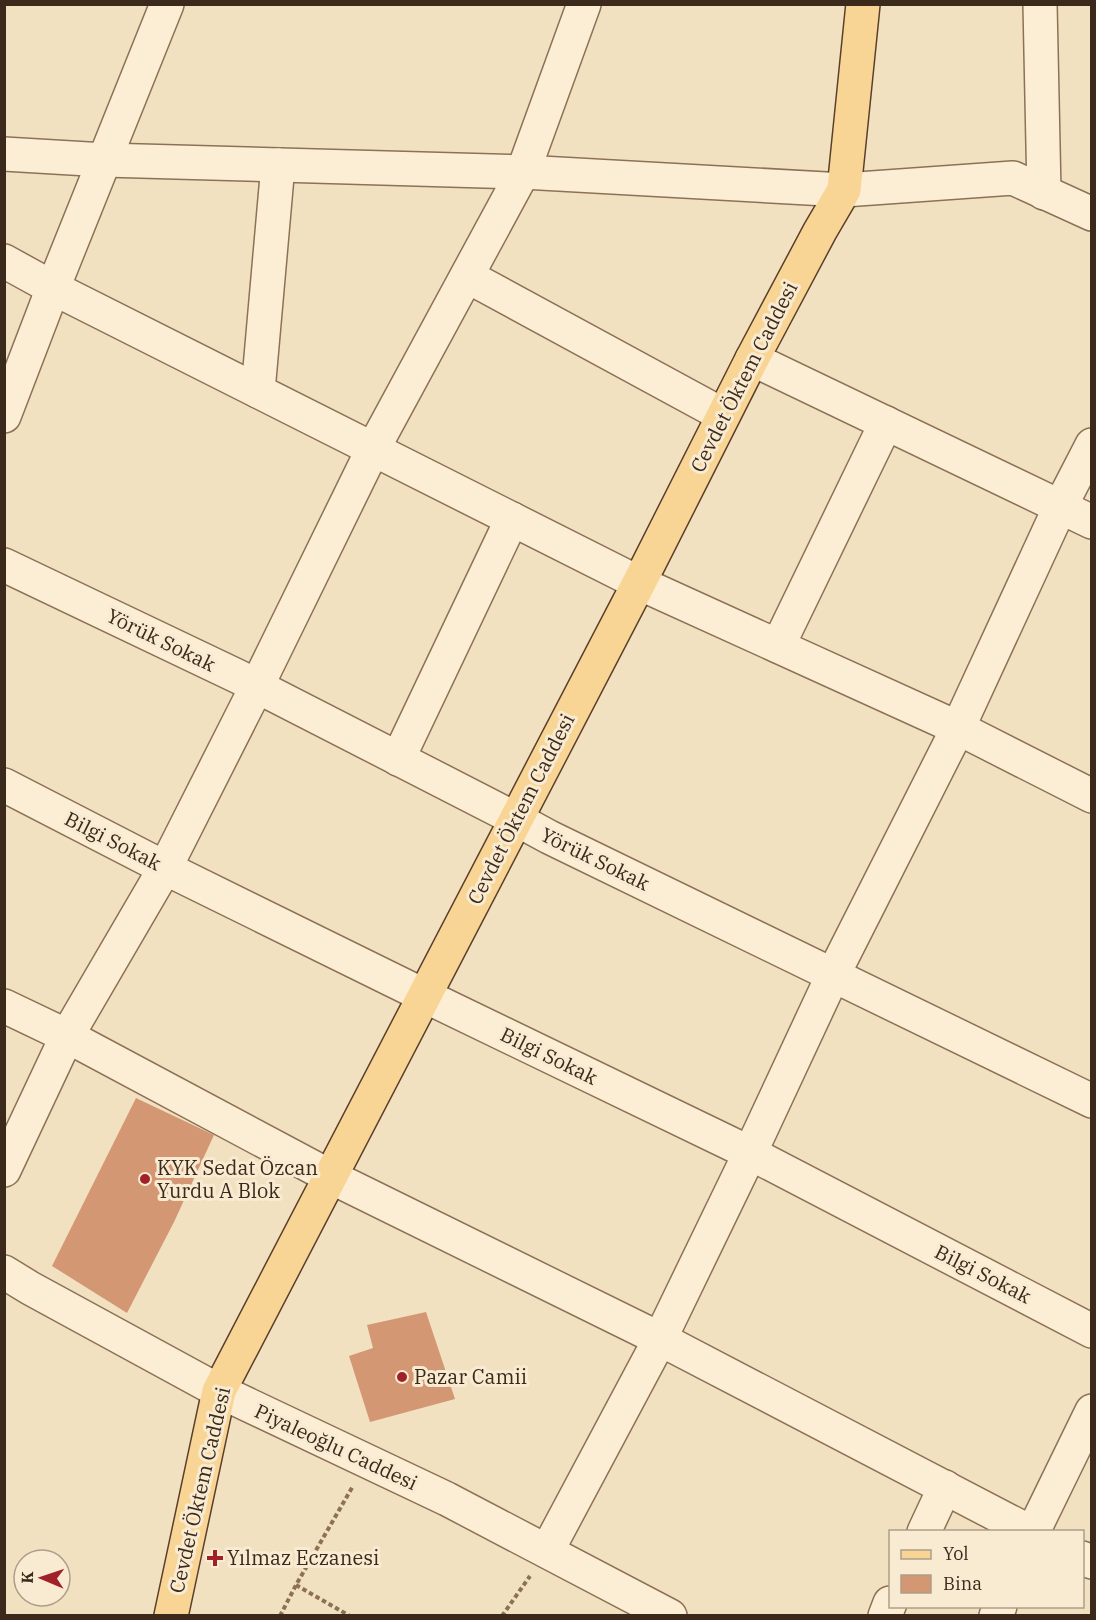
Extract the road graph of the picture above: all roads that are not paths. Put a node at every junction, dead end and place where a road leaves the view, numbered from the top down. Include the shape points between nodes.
1 (167, 4) edge
2 (584, 4) edge
3 (863, 4) edge
4 (1040, 4) edge
5 (4, 154) edge
6 (105, 160) junction
7 (278, 165) junction
8 (523, 172) junction
9 (844, 190) junction
10 (1044, 192) junction
11 (1092, 214) edge
12 (4, 261) edge
13 (466, 276) junction
14 (53, 288) junction
15 (752, 359) junction
16 (258, 391) junction
17 (723, 415) junction
18 (4, 416) edge
19 (886, 423) junction
20 (1092, 445) edge
21 (373, 448) junction
22 (1060, 507) junction
23 (512, 519) junction
24 (1092, 522) edge
25 (4, 565) edge
26 (639, 583) junction
27 (778, 646) junction
28 (257, 686) junction
29 (958, 728) junction
30 (398, 759) junction
31 (4, 784) edge
32 (1092, 796) edge
33 (516, 819) junction
34 (165, 868) junction
35 (833, 975) junction
36 (424, 996) junction
37 (4, 1006) edge
38 (67, 1036) junction
39 (1092, 1101) edge
40 (750, 1153) junction
41 (4, 1170) edge
42 (331, 1177) junction
43 (4, 1272) edge
44 (1092, 1330) edge
45 (660, 1339) junction
46 (219, 1391) junction
47 (1092, 1411) edge
48 (945, 1487) junction
49 (925, 1530) edge
50 (1027, 1530) edge
51 (1032, 1530) edge
52 (547, 1551) junction
53 (171, 1616) edge
54 (670, 1616) edge

1 - 6 street
2 - 8 street
3 - 9 main road, Cevdet Öktem Caddesi
4 - 10 street
5 - 6 street
6 - 7 street
6 - 14 street
7 - 8 street
7 - 16 street
8 - 9 street
8 - 13 street
9 - 10 street via 1013,178
9 - 15 main road, Cevdet Öktem Caddesi
10 - 11 street
12 - 14 street
13 - 17 street
13 - 21 street
14 - 16 street
14 - 18 street
15 - 17 main road, Cevdet Öktem Caddesi
15 - 19 street
16 - 21 street
17 - 26 main road, Cevdet Öktem Caddesi
19 - 22 street
19 - 27 street
20 - 22 street
21 - 23 street
21 - 28 street
22 - 24 street
22 - 29 street
23 - 26 street
23 - 30 street
25 - 28 street, Yörük Sokak
26 - 27 street
26 - 33 main road, Cevdet Öktem Caddesi
27 - 29 street
28 - 30 street, Yörük Sokak
28 - 34 street
29 - 32 street
29 - 35 street
30 - 33 street, Yörük Sokak
31 - 34 street, Bilgi Sokak
33 - 35 street, Yörük Sokak
33 - 36 main road, Cevdet Öktem Caddesi
34 - 36 street, Bilgi Sokak
34 - 38 street
35 - 39 street, Yörük Sokak
35 - 40 street
36 - 40 street, Bilgi Sokak
36 - 42 main road, Cevdet Öktem Caddesi
37 - 38 street
38 - 41 street
38 - 42 street
40 - 44 street, Bilgi Sokak
40 - 45 street
42 - 45 street
42 - 46 main road, Cevdet Öktem Caddesi
43 - 46 street, Piyaleoğlu Caddesi
45 - 48 street
45 - 52 street
46 - 52 street, Piyaleoğlu Caddesi
46 - 53 main road, Cevdet Öktem Caddesi
47 - 51 street
48 - 49 street
48 - 50 street
52 - 54 street, Piyaleoğlu Caddesi

